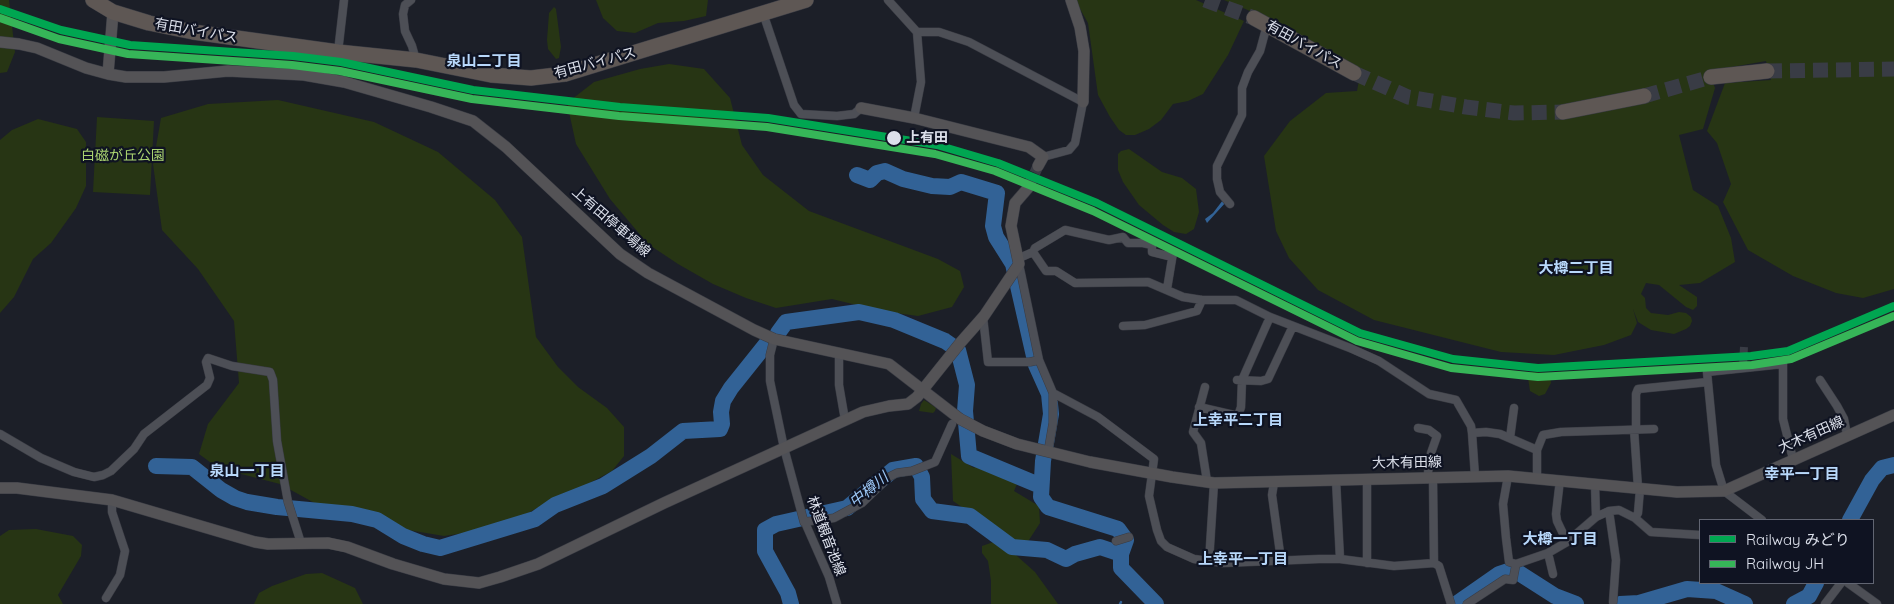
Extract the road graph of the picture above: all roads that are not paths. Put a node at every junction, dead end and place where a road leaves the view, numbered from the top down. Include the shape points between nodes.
1 (93, 0) edge
2 (344, 0) edge
3 (411, 0) edge
4 (888, 0) edge
5 (1071, 0) edge
6 (802, 1) edge
7 (113, 12) junction
8 (763, 13) junction
9 (1260, 22) joint
10 (917, 32) junction
11 (0, 42) edge
12 (338, 52) junction
13 (416, 60) junction
14 (1767, 71) tunnel mouth
15 (1354, 73) tunnel mouth
16 (108, 74) junction
17 (1712, 77) tunnel mouth
18 (1644, 96) tunnel mouth
19 (1082, 102) junction
20 (861, 108) joint
21 (1563, 112) tunnel mouth
22 (914, 118) junction
23 (1040, 162) joint
24 (1028, 188) tunnel mouth
25 (1230, 204) dead end
26 (1033, 252) junction
27 (1018, 262) junction
28 (1167, 289) junction
29 (1202, 300) junction
30 (983, 317) junction
31 (1270, 317) junction
32 (1123, 326) dead end
33 (1293, 326) junction
34 (774, 339) junction
35 (839, 352) junction
36 (1039, 360) junction
37 (1240, 380) junction
38 (1820, 380) dead end
39 (1708, 382) junction
40 (1205, 387) dead end
41 (923, 390) junction
42 (1053, 393) junction
43 (1198, 407) junction
44 (1514, 408) dead end
45 (1894, 415) edge
46 (845, 420) junction
47 (952, 424) dead end
48 (1418, 428) dead end
49 (1635, 429) junction
50 (1654, 429) dead end
51 (1472, 433) junction
52 (0, 434) edge
53 (1847, 435) junction
54 (1510, 438) junction
55 (784, 448) junction
56 (1537, 450) junction
57 (1048, 452) junction
58 (1793, 459) junction
59 (1152, 474) junction
60 (1476, 476) junction
61 (1508, 476) junction
62 (1430, 478) junction
63 (1537, 478) junction
64 (1336, 480) junction
65 (1367, 480) junction
66 (1560, 480) junction
67 (1211, 482) junction
68 (1274, 483) junction
69 (1595, 484) junction
70 (0, 488) edge
71 (1639, 488) junction
72 (1724, 491) junction
73 (112, 500) junction
74 (1609, 511) junction
75 (1596, 517) junction
76 (1635, 518) junction
77 (1761, 519) edge
78 (804, 522) junction
79 (1699, 536) edge
80 (1129, 537) dead end
81 (1116, 541) dead end
82 (1567, 542) junction
83 (301, 543) junction
84 (1548, 553) junction
85 (1340, 559) junction
86 (1282, 560) junction
87 (1208, 562) junction
88 (1367, 563) junction
89 (1434, 563) junction
90 (1515, 566) junction
91 (1553, 574) dead end
92 (1840, 584) edge
93 (1849, 584) edge
94 (106, 598) dead end
95 (1449, 600) edge
96 (1613, 602) dead end
97 (837, 604) edge
98 (1468, 604) edge
99 (1825, 604) edge
100 (1876, 604) edge

1 - 7 highway, 有田バイパス
2 - 12 street
3 - 13 street via 405,5 403,14 405,31
4 - 10 street
5 - 19 main road via 1084,51
6 - 8 highway, 有田バイパス
7 - 12 highway, 有田バイパス via 193,32
7 - 16 main road
8 - 13 highway, 有田バイパス via 565,74 531,78 491,75
8 - 20 street via 794,105 801,114 837,116 854,114
9 - 15 highway, 有田バイパス
9 - 25 street via 1260,51 1242,88 1242,115 1217,166 1220,192
10 - 19 street via 939,32 969,42
10 - 22 street via 920,82
11 - 16 main road, 上有田停車場線 via 37,48
12 - 13 highway, 有田バイパス
14 - 17 highway
16 - 34 main road, 上有田停車場線 via 144,78 228,71 304,74 344,82 473,121 506,147 632,263
18 - 21 highway
19 - 23 street via 1075,143 1069,150
20 - 22 main road
22 - 23 main road via 1029,146
24 - 27 main road via 1016,203 1010,226
26 - 27 street
26 - 28 street via 1046,270 1056,271 1075,283 1148,282
26 - 28 street via 1065,230 1109,240 1123,237 1130,246 1152,245 1152,252 1172,255
27 - 30 main road
27 - 36 street
28 - 29 street via 1183,297
29 - 31 street via 1236,300
29 - 32 street via 1198,311 1145,325
30 - 36 street via 988,362
30 - 41 main road
31 - 33 street
31 - 37 street
33 - 37 street via 1268,380
33 - 51 street via 1378,361 1429,394 1456,400
34 - 35 main road, 上有田停車場線
34 - 55 street via 769,366
35 - 41 main road, 上有田停車場線 via 889,364
35 - 46 street via 839,385
36 - 42 street
37 - 43 street via 1238,416
38 - 53 street via 1844,420
39 - 49 street via 1638,389
39 - 58 street via 1707,372 1783,364 1783,418
39 - 72 street via 1716,465
40 - 43 street
41 - 46 main road via 908,404 863,412
41 - 57 main road, 大木有田線 via 960,419 983,432
42 - 57 street via 1053,423
42 - 59 street via 1098,417 1154,459
43 - 67 street via 1193,432 1201,443
44 - 54 street
45 - 53 main road, 大木有田線
46 - 55 main road
47 - 78 street via 935,462 889,477 862,503 834,518
48 - 62 street via 1437,436 1431,453
49 - 50 street
49 - 56 street via 1542,435
49 - 71 street
51 - 54 street via 1486,432
51 - 60 street
52 - 83 street via 41,458 74,472 94,477 103,475 134,449 144,434 207,385 210,378 208,358 232,366 270,372 277,441 288,502
53 - 58 main road, 大木有田線
54 - 56 street
55 - 78 street, 林道観音池線
55 - 78 street
55 - 83 main road via 538,564 479,583 444,579 347,547
56 - 63 street
57 - 59 main road, 大木有田線
58 - 72 main road, 大木有田線
59 - 67 main road, 大木有田線
59 - 87 street via 1148,496 1161,541 1194,559
60 - 61 main road, 大木有田線
60 - 62 main road, 大木有田線
61 - 63 main road, 大木有田線
61 - 90 street via 1503,504 1509,562
62 - 65 main road, 大木有田線
62 - 89 street
63 - 66 main road, 大木有田線
64 - 65 main road, 大木有田線
64 - 68 main road, 大木有田線
64 - 85 street
65 - 88 street
66 - 69 main road, 大木有田線
66 - 82 street via 1556,514
67 - 68 main road, 大木有田線
67 - 87 street
68 - 86 street via 1272,495
69 - 71 main road, 大木有田線
69 - 75 street
70 - 73 main road
71 - 72 main road, 大木有田線 via 1677,492
71 - 76 street
72 - 77 street
73 - 83 main road via 255,542
73 - 94 street via 112,512 125,551 120,575
74 - 75 street
74 - 76 street via 1619,510
74 - 96 street via 1616,560
75 - 82 street
76 - 79 street via 1651,532
78 - 97 street, 林道観音池線 via 829,577
80 - 81 street
82 - 84 street
84 - 90 street
84 - 91 street
85 - 86 street
85 - 88 street
86 - 87 street via 1238,564
88 - 89 street via 1401,566
89 - 95 street via 1439,566
90 - 98 street via 1513,580 1505,579
92 - 99 street
93 - 100 street

